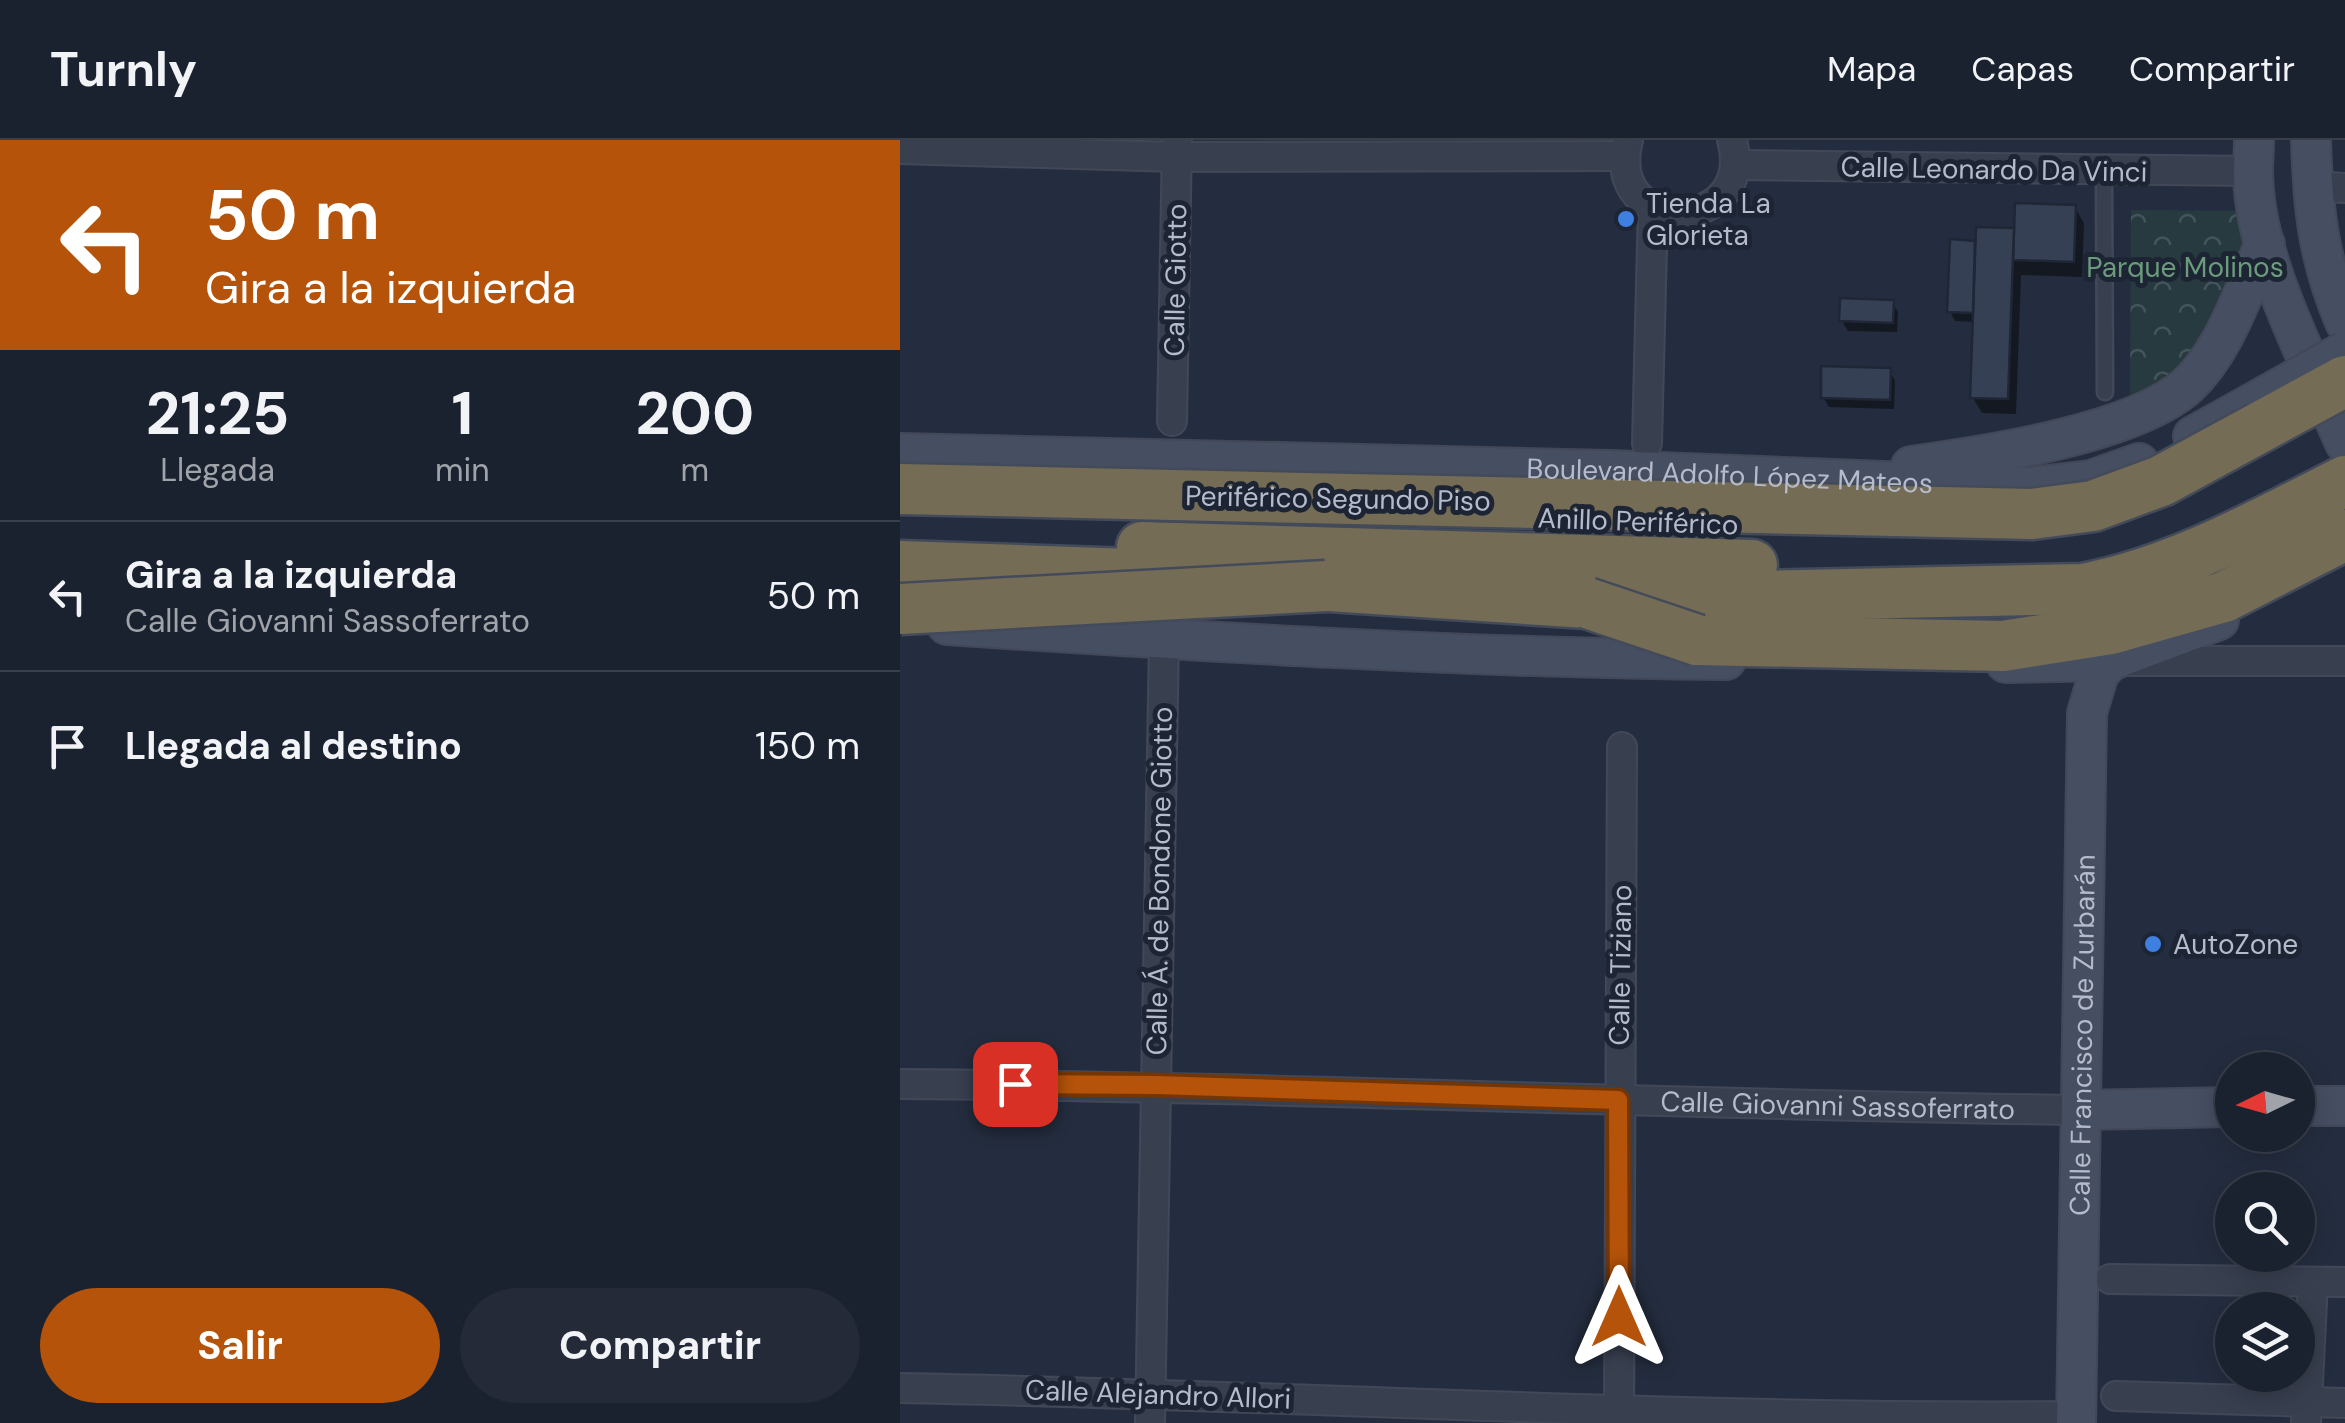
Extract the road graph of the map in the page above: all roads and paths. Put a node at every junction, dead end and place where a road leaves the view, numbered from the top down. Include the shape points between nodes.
1 (2311, 140) edge
2 (1177, 148) edge
3 (1626, 148) edge
4 (900, 149) edge
5 (1734, 152) edge
6 (2253, 156) edge
7 (2104, 172) junction
8 (2329, 187) edge
9 (1653, 207) junction
10 (2265, 244) junction
11 (2345, 322) edge
12 (2345, 351) edge
13 (2345, 381) edge
14 (2105, 392) dead end
15 (2345, 404) edge
16 (2275, 416) junction
17 (1172, 421) dead end
18 (1647, 443) dead end
19 (2345, 443) edge
20 (900, 453) edge
21 (1761, 478) junction
22 (2334, 478) edge
23 (900, 491) edge
24 (2345, 535) edge
25 (900, 540) edge
26 (2345, 554) edge
27 (900, 569) edge
28 (1326, 586) junction
29 (1586, 604) junction
30 (906, 621) edge
31 (1164, 640) junction
32 (2110, 661) junction
33 (2345, 661) edge
34 (1622, 747) dead end
35 (900, 1084) edge
36 (1156, 1085) junction
37 (1618, 1100) junction
38 (2315, 1106) edge
39 (2345, 1106) edge
40 (2215, 1108) edge
41 (2081, 1110) junction
42 (2110, 1279) dead end
43 (2312, 1282) junction
44 (2345, 1282) edge
45 (900, 1388) edge
46 (1150, 1392) junction
47 (2116, 1396) dead end
48 (2345, 1404) edge
49 (2306, 1413) edge
50 (1619, 1416) edge
51 (2076, 1420) edge
52 (1889, 1421) edge
53 (1150, 1423) edge

1 - 8 main road
2 - 3 street
2 - 4 street
2 - 17 street, Calle Giotto
3 - 9 street via 1630,185
5 - 7 street, Calle Leonardo Da Vinci
5 - 9 street via 1729,186 1714,203 1684,214
6 - 7 street, Calle Leonardo Da Vinci
6 - 10 main road
7 - 14 lane
8 - 11 main road via 2317,239
9 - 18 street
10 - 19 main road
10 - 21 main road via 2213,354 2187,385 2152,408 2012,450 1914,466
12 - 16 main road, Boulevard Adolfo López Mateos, bridge
13 - 23 highway, Periférico Segundo Piso, bridge via 2161,480 2094,506 2032,514
15 - 16 highway, Anillo Periférico
16 - 21 main road, Boulevard Adolfo López Mateos via 2091,480 2032,487
16 - 23 highway, Anillo Periférico via 2157,506 2097,528 2031,535
20 - 21 main road, Boulevard Adolfo López Mateos
22 - 25 highway, Anillo Periférico via 2202,539 2122,565 2028,574
22 - 29 highway via 2208,551 2083,590
24 - 29 highway, bridge via 2224,597 2111,628 2004,646 1697,640
26 - 32 main road via 2226,617
27 - 28 highway, bridge via 1134,572
28 - 29 highway
28 - 30 highway, bridge
30 - 31 main road
31 - 32 main road via 1626,659
31 - 36 street, Calle Á. de Bondone Giotto
32 - 33 street
32 - 41 main road, Calle Francisco de Zurbarán via 2098,673 2087,714
34 - 37 street, Calle Tiziano
35 - 36 street, Calle Giovanni Sassoferrato
36 - 37 street, Calle Giovanni Sassoferrato
36 - 46 street, Calle Á. de Bondone Giotto
37 - 41 street, Calle Giovanni Sassoferrato
37 - 50 street, Calle Tiziano
38 - 39 main road
40 - 41 main road, Calle Giovanni Sassoferrato
41 - 51 main road, Calle Francisco de Zurbarán
42 - 43 street
43 - 44 street
43 - 49 street
45 - 46 street, Calle Alejandro Allori
46 - 50 street, Calle Alejandro Allori
46 - 53 street, Calle Á. de Bondone Giotto
47 - 49 street
48 - 49 street
50 - 52 street, Calle Alejandro Allori
51 - 52 street, Calle Alejandro Allori

